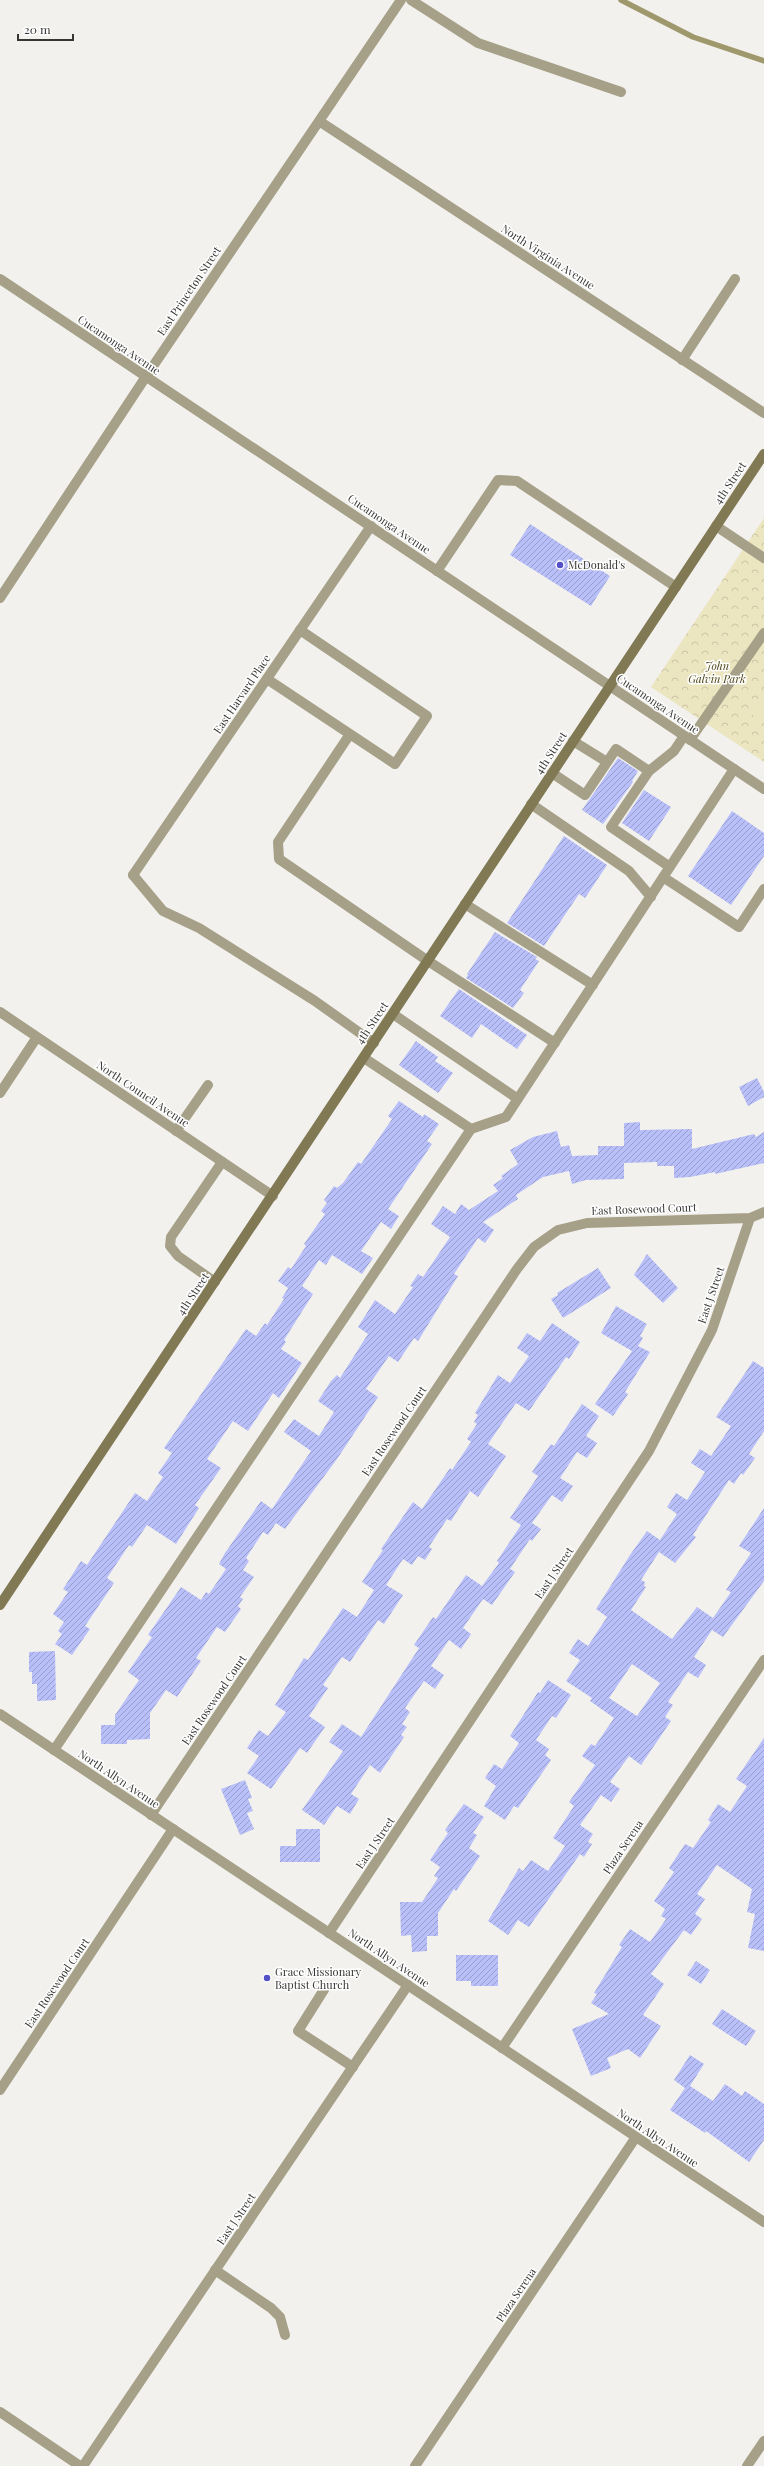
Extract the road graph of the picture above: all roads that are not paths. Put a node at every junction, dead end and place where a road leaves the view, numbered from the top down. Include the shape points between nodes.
1 (401, 0) edge
2 (411, 0) edge
3 (621, 92) dead end
4 (319, 121) junction
5 (0, 279) edge
6 (735, 279) dead end
7 (682, 360) junction
8 (145, 378) junction
9 (764, 413) edge
10 (764, 454) edge
11 (371, 526) junction
12 (716, 526) junction
13 (764, 558) edge
14 (437, 571) junction
15 (676, 587) junction
16 (0, 598) edge
17 (300, 630) junction
18 (764, 633) edge
19 (267, 679) junction
20 (609, 686) junction
21 (350, 734) junction
22 (687, 738) junction
23 (573, 742) junction
24 (607, 762) junction
25 (734, 769) junction
26 (649, 771) junction
27 (552, 773) junction
28 (764, 789) edge
29 (531, 804) junction
30 (670, 867) junction
31 (663, 877) junction
32 (764, 889) edge
33 (651, 897) junction
34 (465, 904) junction
35 (428, 961) junction
36 (593, 985) junction
37 (0, 1012) edge
38 (393, 1014) junction
39 (37, 1037) junction
40 (374, 1043) junction
41 (555, 1043) junction
42 (364, 1058) junction
43 (208, 1085) dead end
44 (0, 1093) edge
45 (518, 1099) junction
46 (471, 1129) junction
47 (176, 1131) junction
48 (222, 1162) junction
49 (273, 1196) junction
50 (764, 1212) edge
51 (750, 1218) junction
52 (215, 1282) junction
53 (0, 1606) edge
54 (764, 1660) edge
55 (0, 1714) edge
56 (54, 1750) junction
57 (152, 1814) junction
58 (173, 1829) junction
59 (329, 1933) junction
60 (408, 1985) junction
61 (325, 1988) dead end
62 (502, 2048) junction
63 (353, 2067) junction
64 (0, 2090) edge
65 (636, 2137) junction
66 (764, 2222) edge
67 (215, 2270) junction
68 (285, 2335) dead end
69 (0, 2412) edge
70 (764, 2441) edge
71 (82, 2466) edge
72 (415, 2466) edge
73 (747, 2466) edge

1 - 4 street, East Princeton Street
2 - 3 street via 478,43
4 - 7 street, North Virginia Avenue
4 - 8 street, East Princeton Street
5 - 8 street, Cucamonga Avenue
6 - 7 street
7 - 9 street, North Virginia Avenue
8 - 11 street, Cucamonga Avenue
8 - 16 street, East Princeton Street
10 - 12 main road, 4th Street
11 - 14 street, Cucamonga Avenue
11 - 17 street, East Harvard Place
12 - 13 street
12 - 15 main road, 4th Street
14 - 15 street via 498,480 517,481
14 - 20 street, Cucamonga Avenue
15 - 20 main road, 4th Street
17 - 19 street, East Harvard Place
17 - 21 street via 427,716 395,764
18 - 22 street
19 - 21 street
19 - 40 street, East Harvard Place via 133,875 163,911 205,932 315,1001
20 - 22 street, Cucamonga Avenue
20 - 23 main road, 4th Street
21 - 35 street via 278,842 279,859
22 - 25 street, Cucamonga Avenue
22 - 26 street
23 - 24 street
23 - 27 main road, 4th Street
24 - 26 street via 616,749
24 - 27 street via 585,794
25 - 28 street, Cucamonga Avenue
25 - 30 street
26 - 30 street via 611,828
27 - 29 main road, 4th Street
29 - 33 street via 629,871
29 - 34 main road, 4th Street
30 - 31 street
31 - 32 street via 739,927
31 - 33 street
33 - 36 street
34 - 35 main road, 4th Street
34 - 36 street
35 - 38 main road, 4th Street
35 - 41 street
36 - 41 street
37 - 39 street, North Council Avenue
38 - 40 main road, 4th Street
38 - 45 street
39 - 44 street
39 - 47 street, North Council Avenue
40 - 42 main road, 4th Street
41 - 45 street
42 - 46 street
42 - 49 main road, 4th Street
43 - 47 street
45 - 46 street via 506,1117
46 - 56 street
47 - 48 street, North Council Avenue
48 - 49 street, North Council Avenue
48 - 52 street via 171,1237 170,1246 178,1256
49 - 52 main road, 4th Street
50 - 51 street
51 - 57 street, East Rosewood Court via 587,1223 558,1230 534,1247
51 - 59 street, East J Street via 712,1330 649,1451
52 - 53 main road, 4th Street
54 - 62 street, Plaza Serena
55 - 56 street, North Allyn Avenue
56 - 57 street, North Allyn Avenue
57 - 58 street, North Allyn Avenue
58 - 59 street, North Allyn Avenue
58 - 64 street, East Rosewood Court
59 - 60 street, North Allyn Avenue
60 - 62 street, North Allyn Avenue
60 - 63 street, East J Street
61 - 63 street via 298,2031
62 - 65 street, North Allyn Avenue
63 - 67 street, East J Street
65 - 66 street, North Allyn Avenue
65 - 72 street, Plaza Serena
67 - 68 street via 271,2308 280,2317
67 - 71 street, East J Street
69 - 71 street
70 - 73 street

